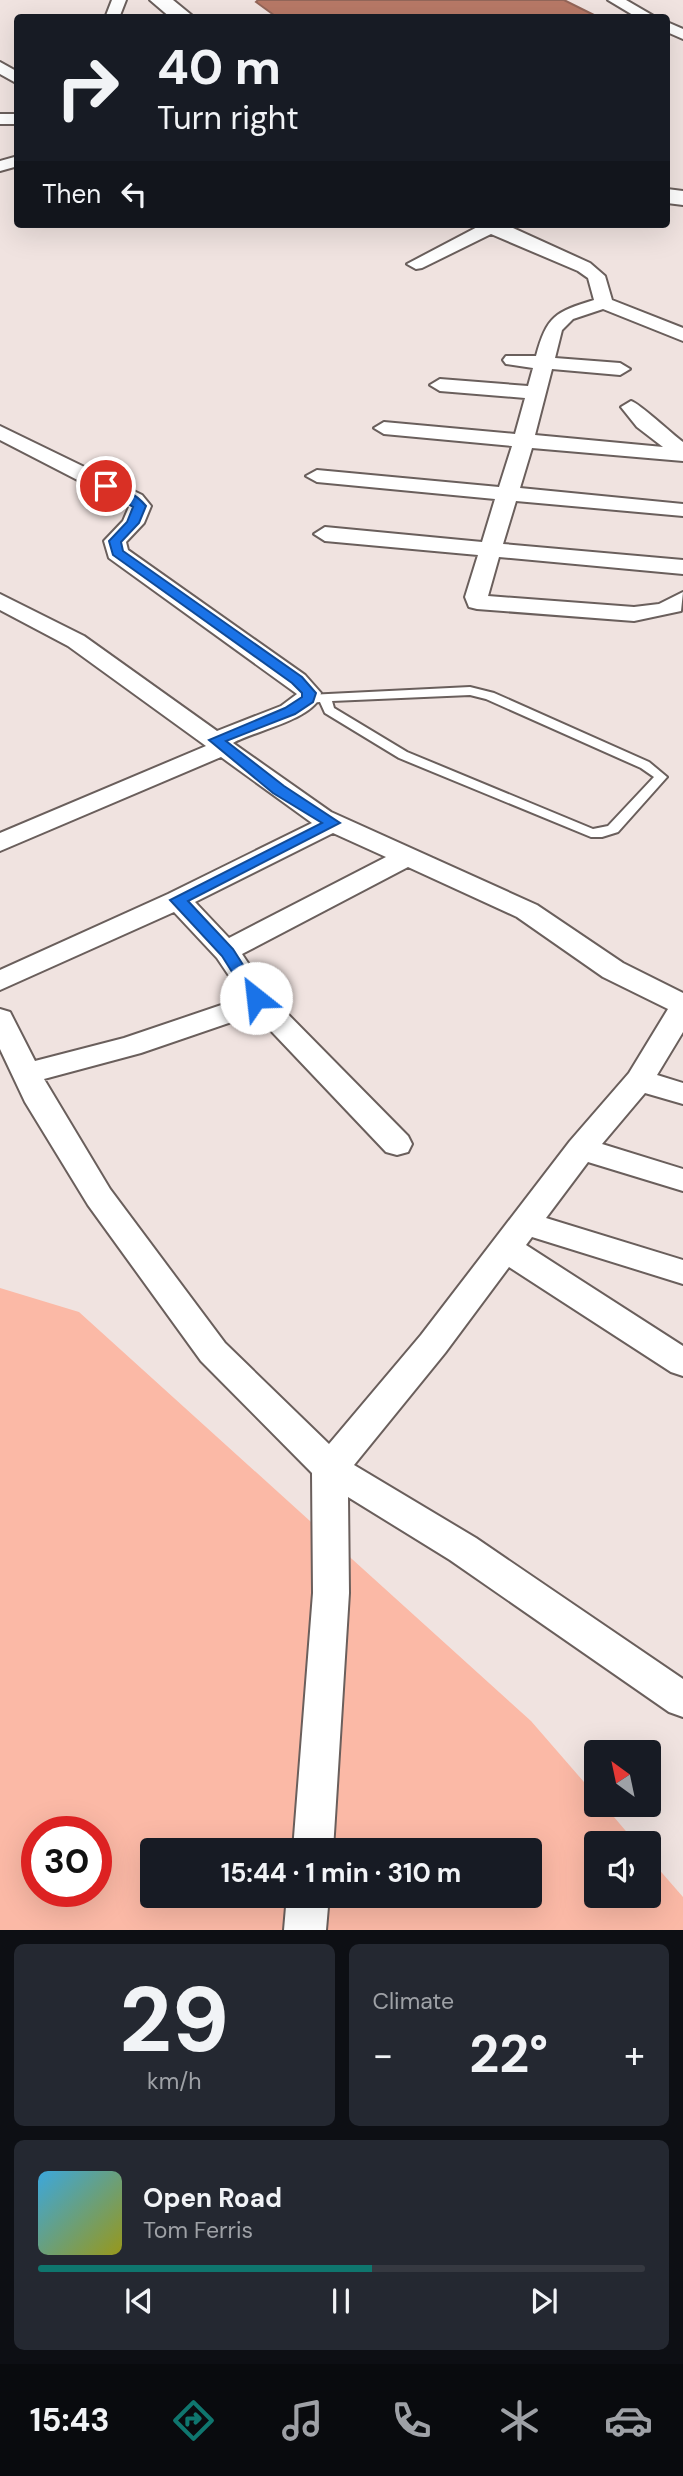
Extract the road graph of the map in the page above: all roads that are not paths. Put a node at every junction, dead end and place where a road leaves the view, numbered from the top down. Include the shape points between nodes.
1 (141, 0) edge
2 (160, 0) edge
3 (615, 0) edge
4 (160, 14) edge
5 (179, 14) edge
6 (642, 14) edge
7 (487, 228) edge
8 (500, 228) edge
9 (416, 264) dead end
10 (604, 303) junction
11 (683, 335) edge
12 (513, 360) dead end
13 (544, 361) junction
14 (620, 369) dead end
15 (440, 385) dead end
16 (536, 393) junction
17 (631, 407) dead end
18 (384, 428) dead end
19 (1, 435) edge
20 (523, 443) junction
21 (683, 453) edge
22 (317, 476) dead end
23 (508, 492) junction
24 (683, 510) edge
25 (325, 534) dead end
26 (492, 547) junction
27 (683, 567) edge
28 (683, 599) edge
29 (0, 601) edge
30 (317, 699) junction
31 (220, 744) junction
32 (332, 823) junction
33 (0, 843) edge
34 (405, 858) junction
35 (178, 900) junction
36 (227, 953) junction
37 (0, 981) edge
38 (256, 998) junction
39 (683, 1007) edge
40 (0, 1019) edge
41 (26, 1073) junction
42 (639, 1080) junction
43 (683, 1094) edge
44 (397, 1144) dead end
45 (581, 1149) junction
46 (683, 1180) edge
47 (514, 1236) junction
48 (683, 1272) edge
49 (683, 1363) edge
50 (330, 1468) junction
51 (683, 1700) edge
52 (314, 1838) edge
53 (307, 1908) edge
54 (305, 1930) edge

1 - 4 main road
2 - 5 main road
3 - 6 street
7 - 9 street
8 - 10 street via 584,267 596,276
10 - 11 street
10 - 13 street via 566,316 553,329
12 - 13 street
13 - 14 street
13 - 16 street
15 - 16 street
16 - 20 street
17 - 21 street
18 - 20 street
19 - 30 street via 134,500 139,513 115,541 117,553 297,680
20 - 21 street
20 - 23 street
22 - 23 street
23 - 24 street
23 - 26 street
25 - 26 street
26 - 27 street
26 - 28 street via 476,597 485,605 634,614 659,611
29 - 31 street via 76,641
30 - 30 lane via 470,691 645,765 661,777 613,829 591,833 403,755
30 - 31 street
31 - 32 street
31 - 33 street
32 - 34 street
32 - 35 street
34 - 36 street
34 - 39 street via 527,911 613,970
35 - 36 street
35 - 37 street
36 - 38 street
38 - 41 street via 232,1013 131,1046
38 - 44 street
39 - 42 street
40 - 41 street
41 - 50 street via 99,1197 213,1352
42 - 43 street
42 - 45 street
45 - 46 street
45 - 47 street
47 - 48 street
47 - 49 street
47 - 50 street via 433,1344
50 - 51 street via 464,1549
50 - 52 street via 331,1593
53 - 54 street

